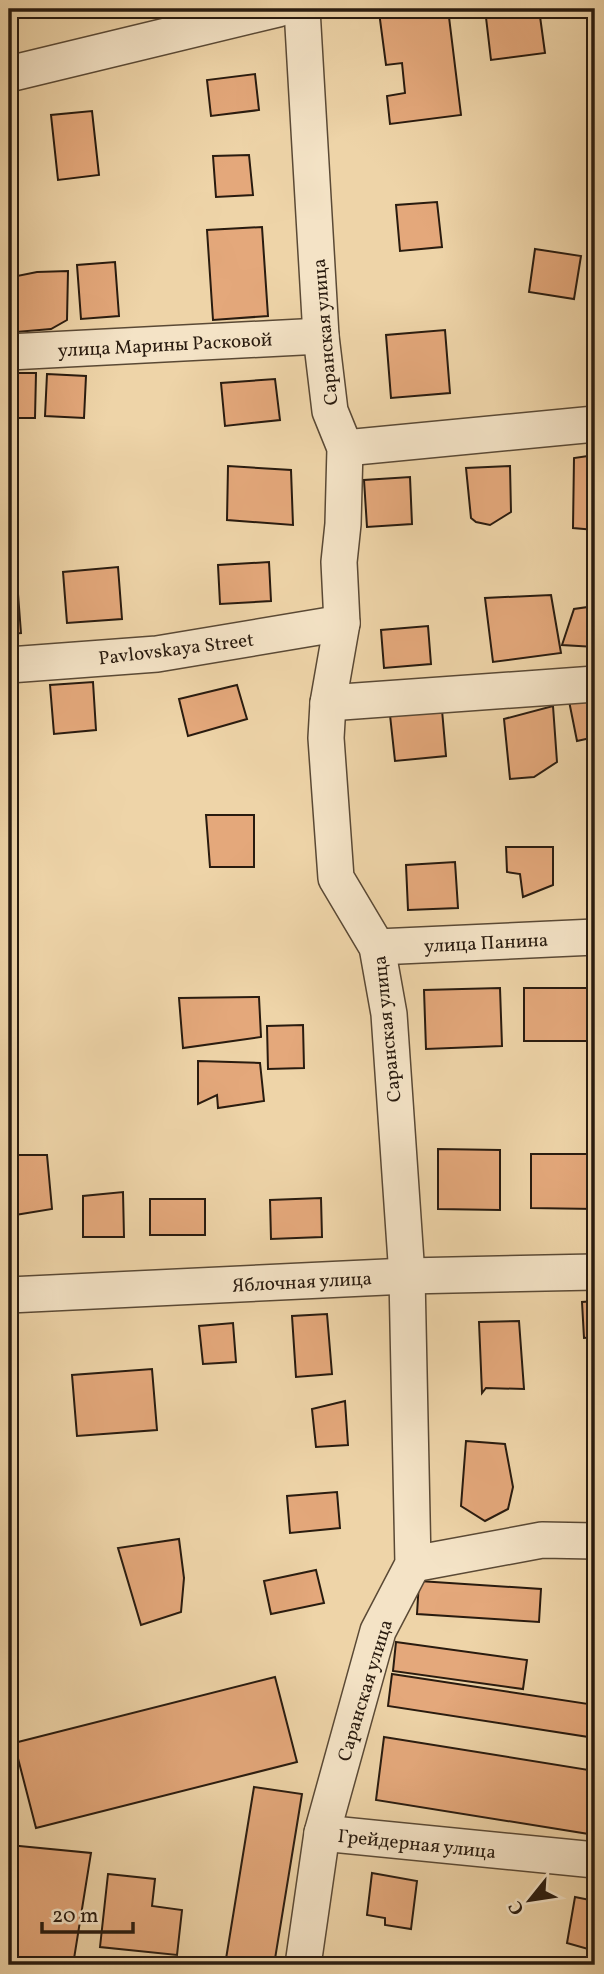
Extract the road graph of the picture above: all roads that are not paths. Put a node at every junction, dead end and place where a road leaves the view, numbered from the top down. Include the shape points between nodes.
1 (278, 9) edge
2 (302, 9) edge
3 (9, 74) edge
4 (321, 336) junction
5 (9, 352) edge
6 (595, 424) edge
7 (345, 448) junction
8 (342, 623) junction
9 (9, 665) edge
10 (595, 684) edge
11 (328, 703) junction
12 (595, 937) edge
13 (377, 947) junction
14 (595, 1272) edge
15 (408, 1276) junction
16 (9, 1295) edge
17 (595, 1541) edge
18 (413, 1564) junction
19 (322, 1833) junction
20 (595, 1860) edge
21 (303, 1965) edge

1 - 3 street
2 - 4 street, Саранская улица
4 - 5 street, улица Марины Расковой
4 - 7 street, Саранская улица via 330,411
6 - 7 street
7 - 8 street, Саранская улица via 339,562
8 - 9 street, Pavlovskaya Street via 157,654
8 - 11 street, Саранская улица
10 - 11 street
11 - 13 street, Саранская улица via 335,878
12 - 13 street, улица Панина
13 - 15 street, Саранская улица via 388,1014
14 - 15 street, Яблочная улица
15 - 16 street, Яблочная улица
15 - 18 street, Саранская улица
17 - 18 street via 542,1540
18 - 19 street, Саранская улица via 378,1631
19 - 20 street, Грейдерная улица
19 - 21 street, Саранская улица

